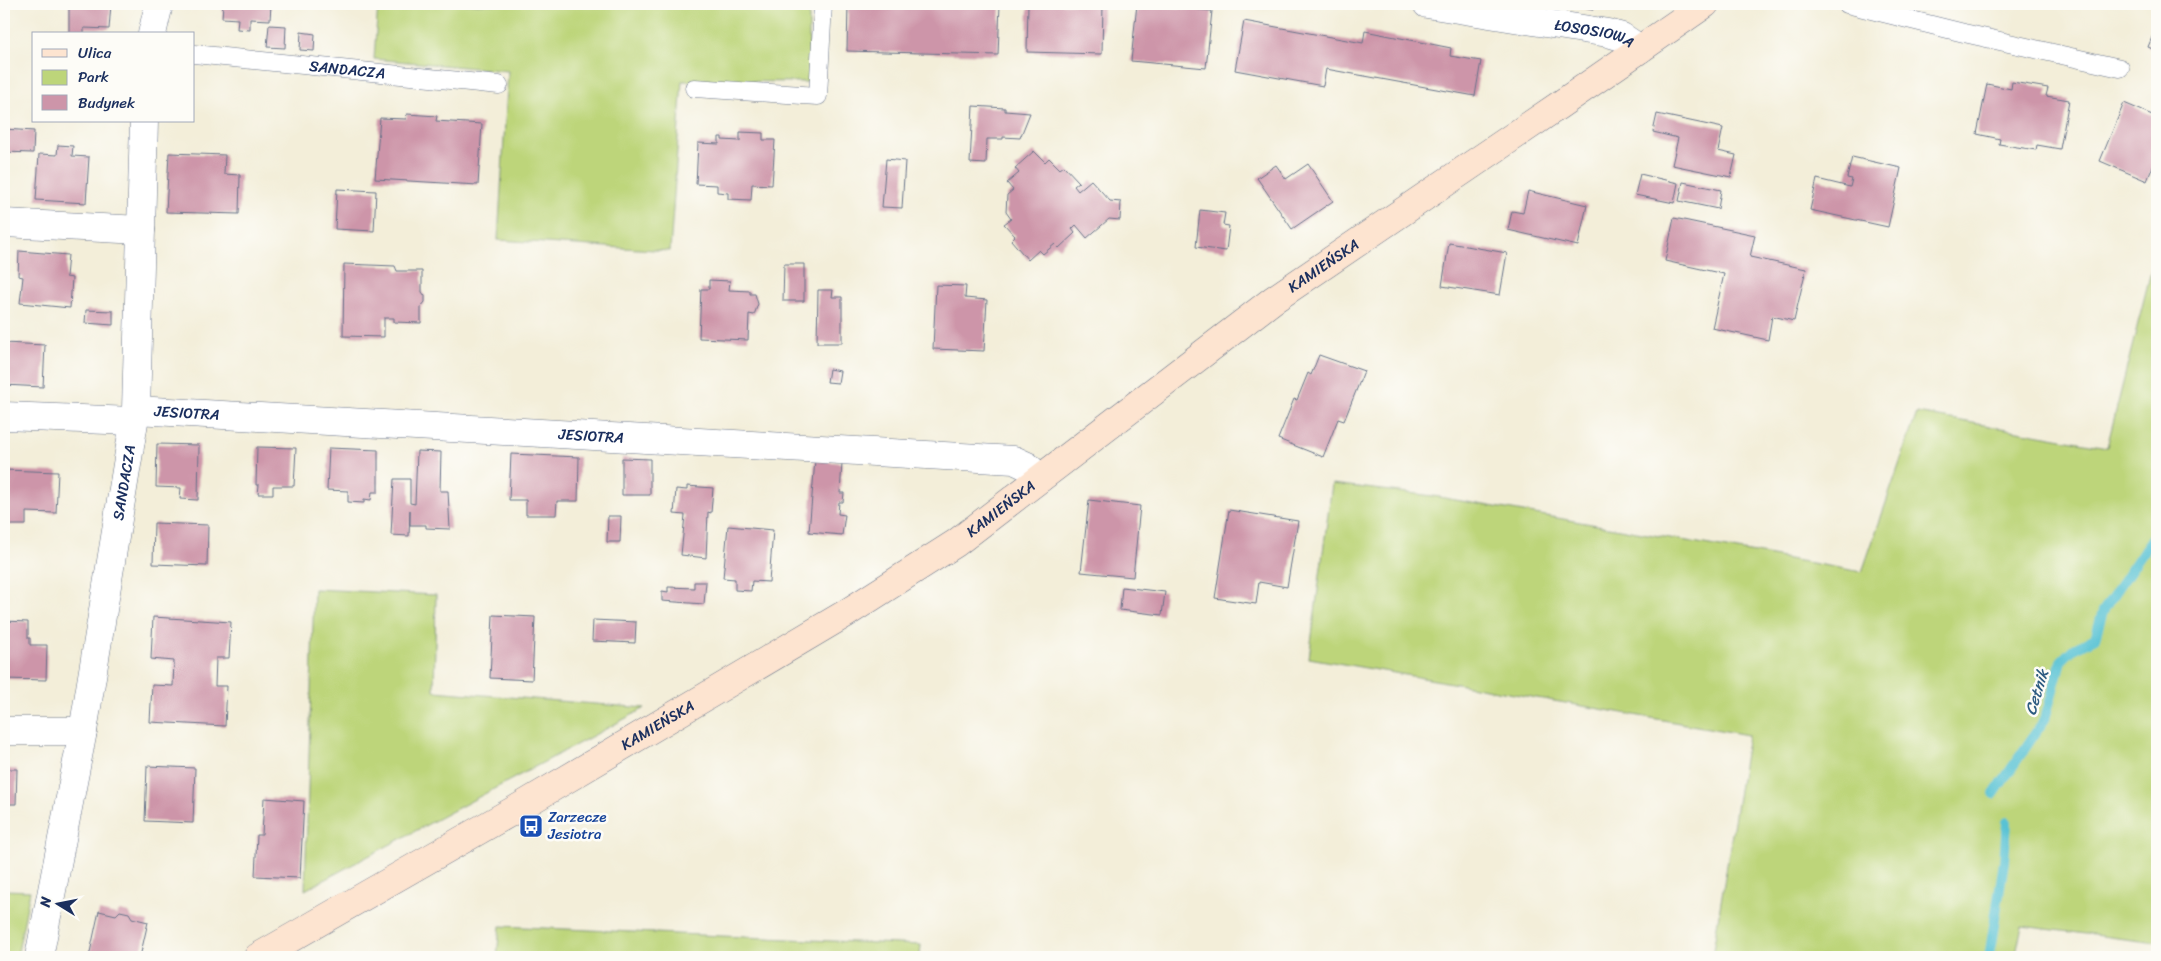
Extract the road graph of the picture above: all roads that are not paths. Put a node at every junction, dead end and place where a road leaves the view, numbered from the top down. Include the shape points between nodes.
1 (159, 4) edge
2 (823, 4) edge
3 (1427, 4) edge
4 (1705, 4) edge
5 (1848, 4) edge
6 (152, 32) edge
7 (1640, 48) junction
8 (195, 54) edge
9 (2120, 68) dead end
10 (500, 85) dead end
11 (694, 88) dead end
12 (144, 122) edge
13 (4, 223) edge
14 (141, 230) junction
15 (134, 415) junction
16 (4, 416) edge
17 (1040, 478) junction
18 (4, 731) edge
19 (83, 732) junction
20 (39, 957) edge
21 (258, 957) edge

1 - 6 street
2 - 11 lane via 818,96
3 - 7 street, ŁOSOSIOWA via 1608,33
4 - 7 street, KAMIEŃSKA
5 - 9 lane
7 - 17 street, KAMIEŃSKA via 1273,300
8 - 10 lane, SANDACZA
12 - 14 street, SANDACZA
13 - 14 street
14 - 15 street, SANDACZA
15 - 16 street, JESIOTRA
15 - 17 street, JESIOTRA via 1014,460
15 - 19 street, SANDACZA
17 - 21 street, KAMIEŃSKA via 956,544 845,614 518,808
18 - 19 street
19 - 20 street, SANDACZA

